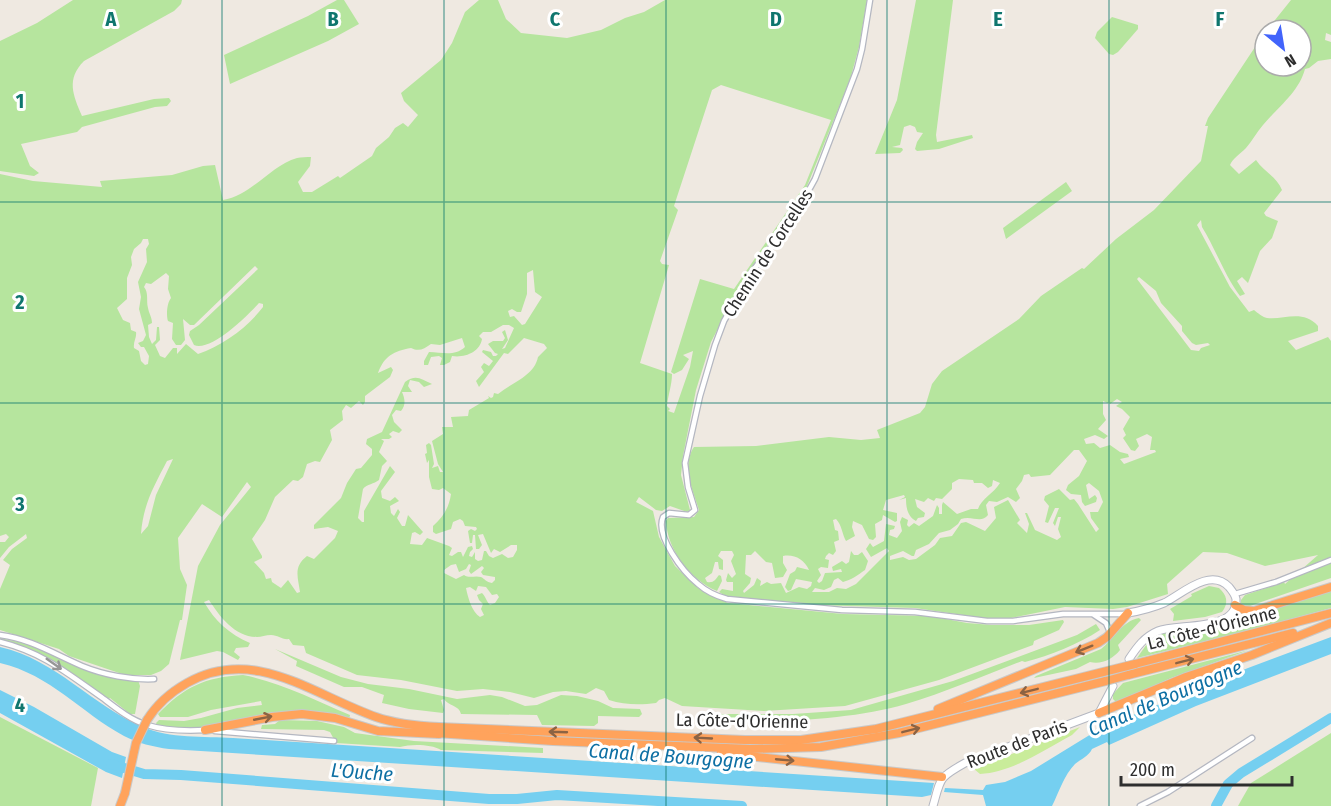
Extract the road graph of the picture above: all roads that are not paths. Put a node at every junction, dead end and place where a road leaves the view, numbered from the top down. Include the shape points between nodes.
1 (870, 0) edge
2 (1331, 560) edge
3 (1331, 587) edge
4 (1235, 594) junction
5 (1235, 604) junction
6 (1128, 613) junction
7 (1331, 613) edge
8 (1092, 614) junction
9 (1331, 623) edge
10 (1110, 633) junction
11 (0, 635) edge
12 (0, 642) edge
13 (1132, 662) junction
14 (154, 679) dead end
15 (1110, 683) junction
16 (186, 684) junction
17 (1099, 713) junction
18 (901, 723) junction
19 (205, 730) junction
20 (455, 734) junction
21 (1252, 738) dead end
22 (334, 741) dead end
23 (664, 746) junction
24 (941, 780) junction
25 (122, 806) edge
26 (933, 806) edge
27 (1140, 806) edge

1 - 8 street, Chemin de Corcelles via 857,69 815,179 794,217 751,273 724,321 700,396 686,463 694,510 689,515 669,513 663,517 664,538 683,569 699,585 727,599 987,621
2 - 4 street
3 - 5 highway via 1254,611
4 - 5 main road
4 - 6 main road via 1224,582 1208,580 1163,603
5 - 13 main road via 1230,615 1219,621 1171,627 1152,634 1139,645
6 - 8 street
6 - 10 highway
7 - 13 highway, La Côte-d'Orienne
8 - 10 street via 1106,623
15 -> 9 highway, La Côte-d'Orienne, bridge via 1128,675
9 - 17 highway
10 -> 18 highway via 1098,644
11 - 14 street via 46,648 98,672
12 -> 19 street via 44,657 146,725
13 -> 18 highway, La Côte-d'Orienne, bridge
15 - 17 main road
23 -> 15 highway, La Côte-d'Orienne via 784,749 854,742
18 -> 16 highway, La Côte-d'Orienne via 849,734 782,740 439,728 378,718 286,679 251,669 214,671
16 - 20 highway, La Côte-d'Orienne via 219,674 257,675 379,723
16 - 25 highway, La Côte-d'Orienne, bridge via 165,698 137,739
17 - 24 main road, Route de Paris via 964,763
19 -> 20 highway via 302,714 378,731
19 - 22 street
20 - 23 highway, La Côte-d'Orienne
21 - 27 street
23 -> 24 highway
24 - 26 main road

